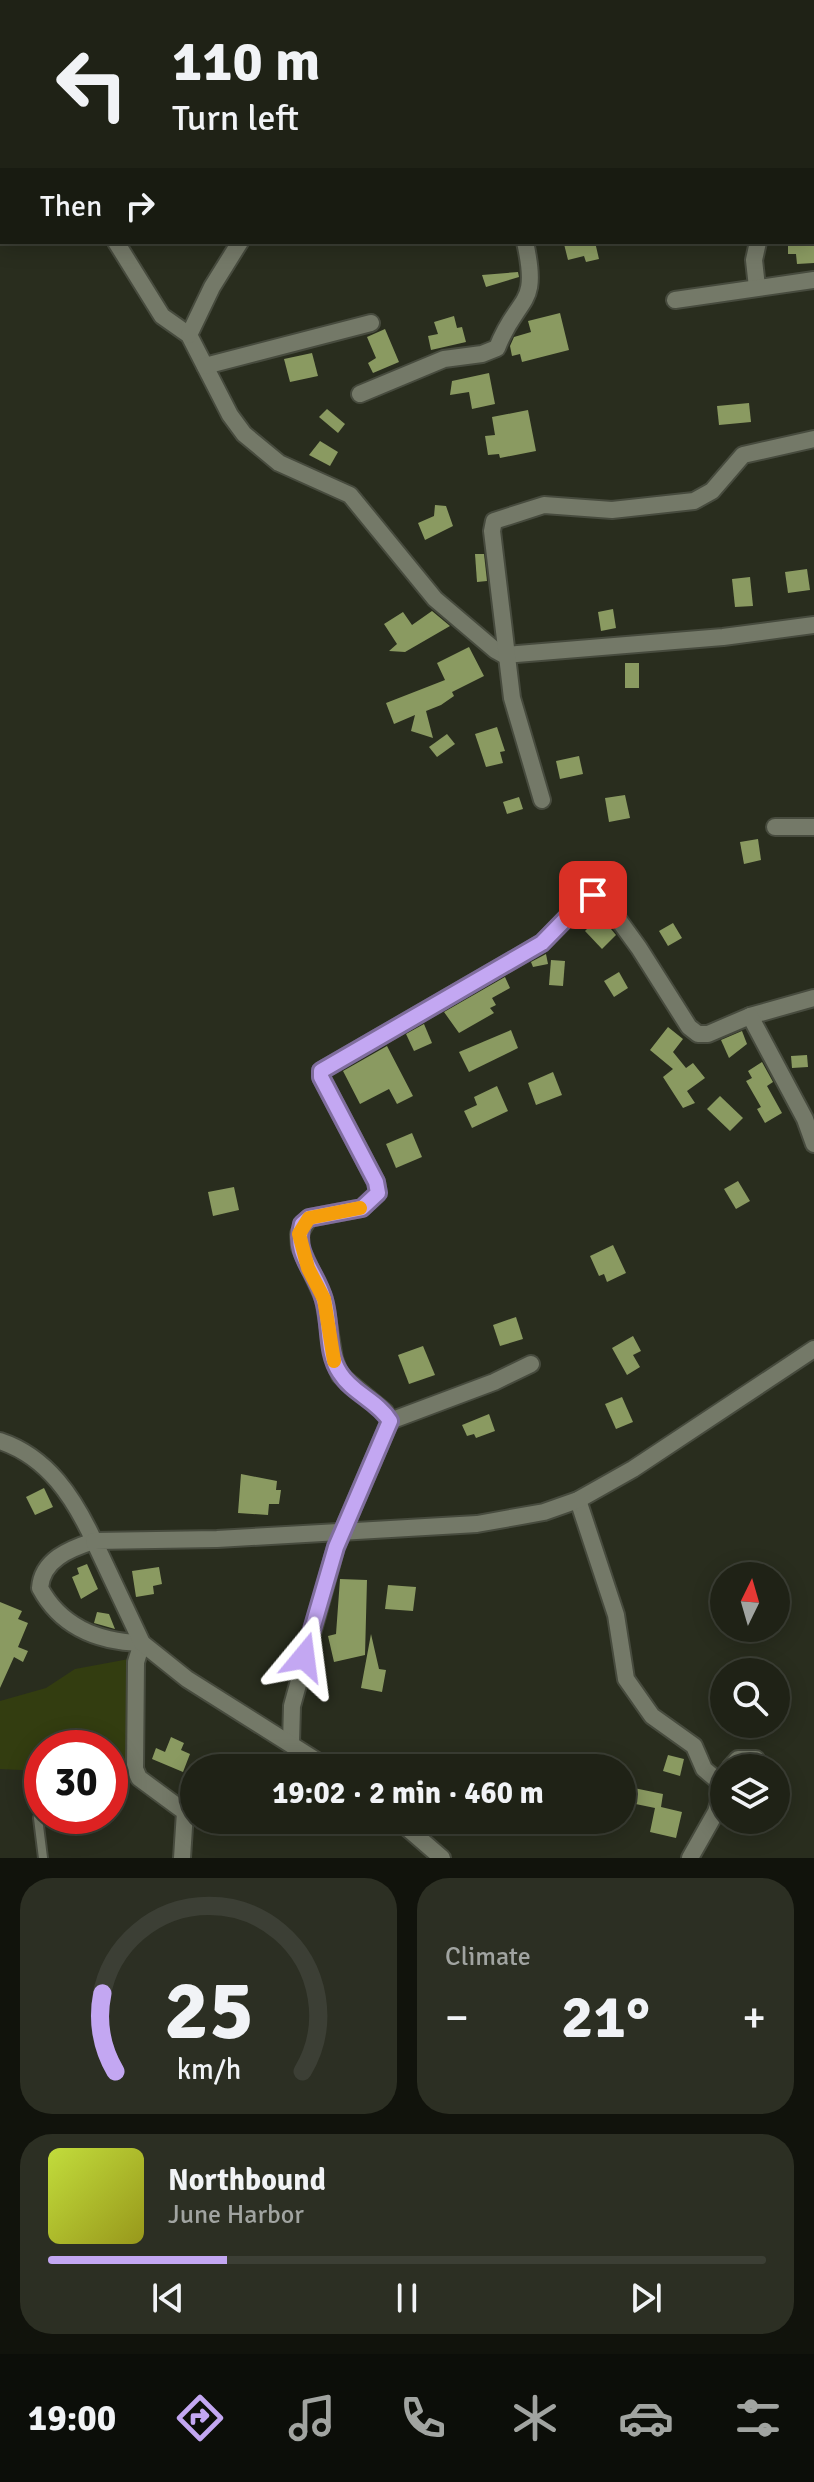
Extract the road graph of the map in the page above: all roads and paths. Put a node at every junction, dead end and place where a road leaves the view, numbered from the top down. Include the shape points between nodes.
1 (117, 244) edge
2 (239, 244) edge
3 (525, 244) edge
4 (758, 244) edge
5 (814, 280) edge
6 (757, 287) junction
7 (675, 300) dead end
8 (371, 323) dead end
9 (189, 335) junction
10 (205, 366) junction
11 (360, 394) dead end
12 (814, 439) edge
13 (814, 625) edge
14 (504, 655) junction
15 (542, 800) dead end
16 (775, 827) dead end
17 (814, 827) edge
18 (814, 998) edge
19 (750, 1016) junction
20 (814, 1144) edge
21 (814, 1349) edge
22 (531, 1364) dead end
23 (390, 1421) junction
24 (2, 1437) edge
25 (578, 1500) junction
26 (343, 1531) junction
27 (94, 1541) junction
28 (142, 1643) junction
29 (291, 1743) junction
30 (307, 1754) edge
31 (710, 1774) edge
32 (710, 1823) edge
33 (40, 1834) edge
34 (414, 1834) edge
35 (43, 1858) edge
36 (182, 1858) edge
37 (442, 1858) edge
38 (690, 1858) edge

1 - 9 street via 162,316
2 - 9 street
3 - 11 street via 530,291 506,324 497,348 444,359
4 - 6 street
5 - 6 street
6 - 7 street
8 - 10 street
9 - 10 street
10 - 14 street via 244,434 279,463 350,495 435,599
12 - 14 street via 743,455 712,491 694,501 612,510 544,505 497,519 492,531
13 - 14 street
14 - 15 street
16 - 17 street
18 - 19 street
19 - 20 street
19 - 23 street via 698,1034 602,897 593,895 542,943 321,1071 378,1193 362,1208 309,1218 302,1224 300,1247 324,1299 340,1375
21 - 25 street
22 - 23 street
23 - 26 street
24 - 27 street via 42,1464 64,1487
25 - 26 street via 477,1524
25 - 31 street via 616,1615 626,1679 652,1716 694,1746
26 - 27 street
26 - 29 street via 295,1693
27 - 28 street
27 - 28 street via 55,1559 45,1568 40,1588 66,1621 96,1637
28 - 29 street via 187,1679
28 - 36 street via 136,1662 135,1769 139,1778 185,1812
29 - 30 street
32 - 38 street
33 - 35 lane
34 - 37 street

